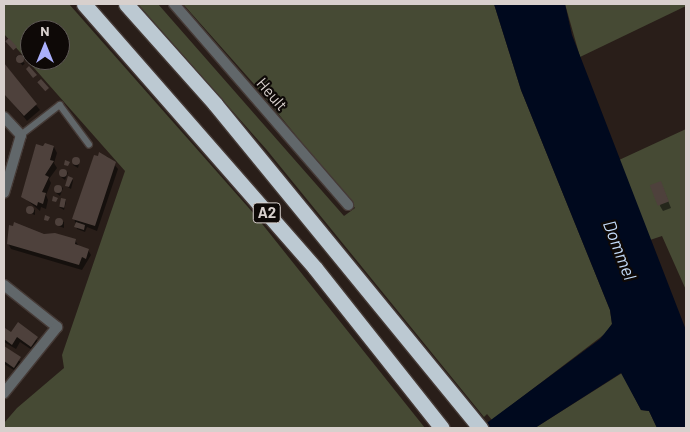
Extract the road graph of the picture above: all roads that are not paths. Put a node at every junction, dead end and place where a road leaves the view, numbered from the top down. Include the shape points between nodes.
1 (84, 4) edge
2 (126, 4) edge
3 (174, 4) edge
4 (4, 116) edge
5 (21, 136) junction
6 (88, 144) dead end
7 (5, 188) edge
8 (348, 205) dead end
9 (4, 285) edge
10 (4, 394) edge
11 (478, 426) edge
12 (442, 428) edge

1 - 12 highway, A2 via 315,268
2 - 11 highway, A2 via 221,112
3 - 8 street, Heult
4 - 5 street
5 - 6 lane via 60,105
5 - 7 street
9 - 10 street via 57,326

